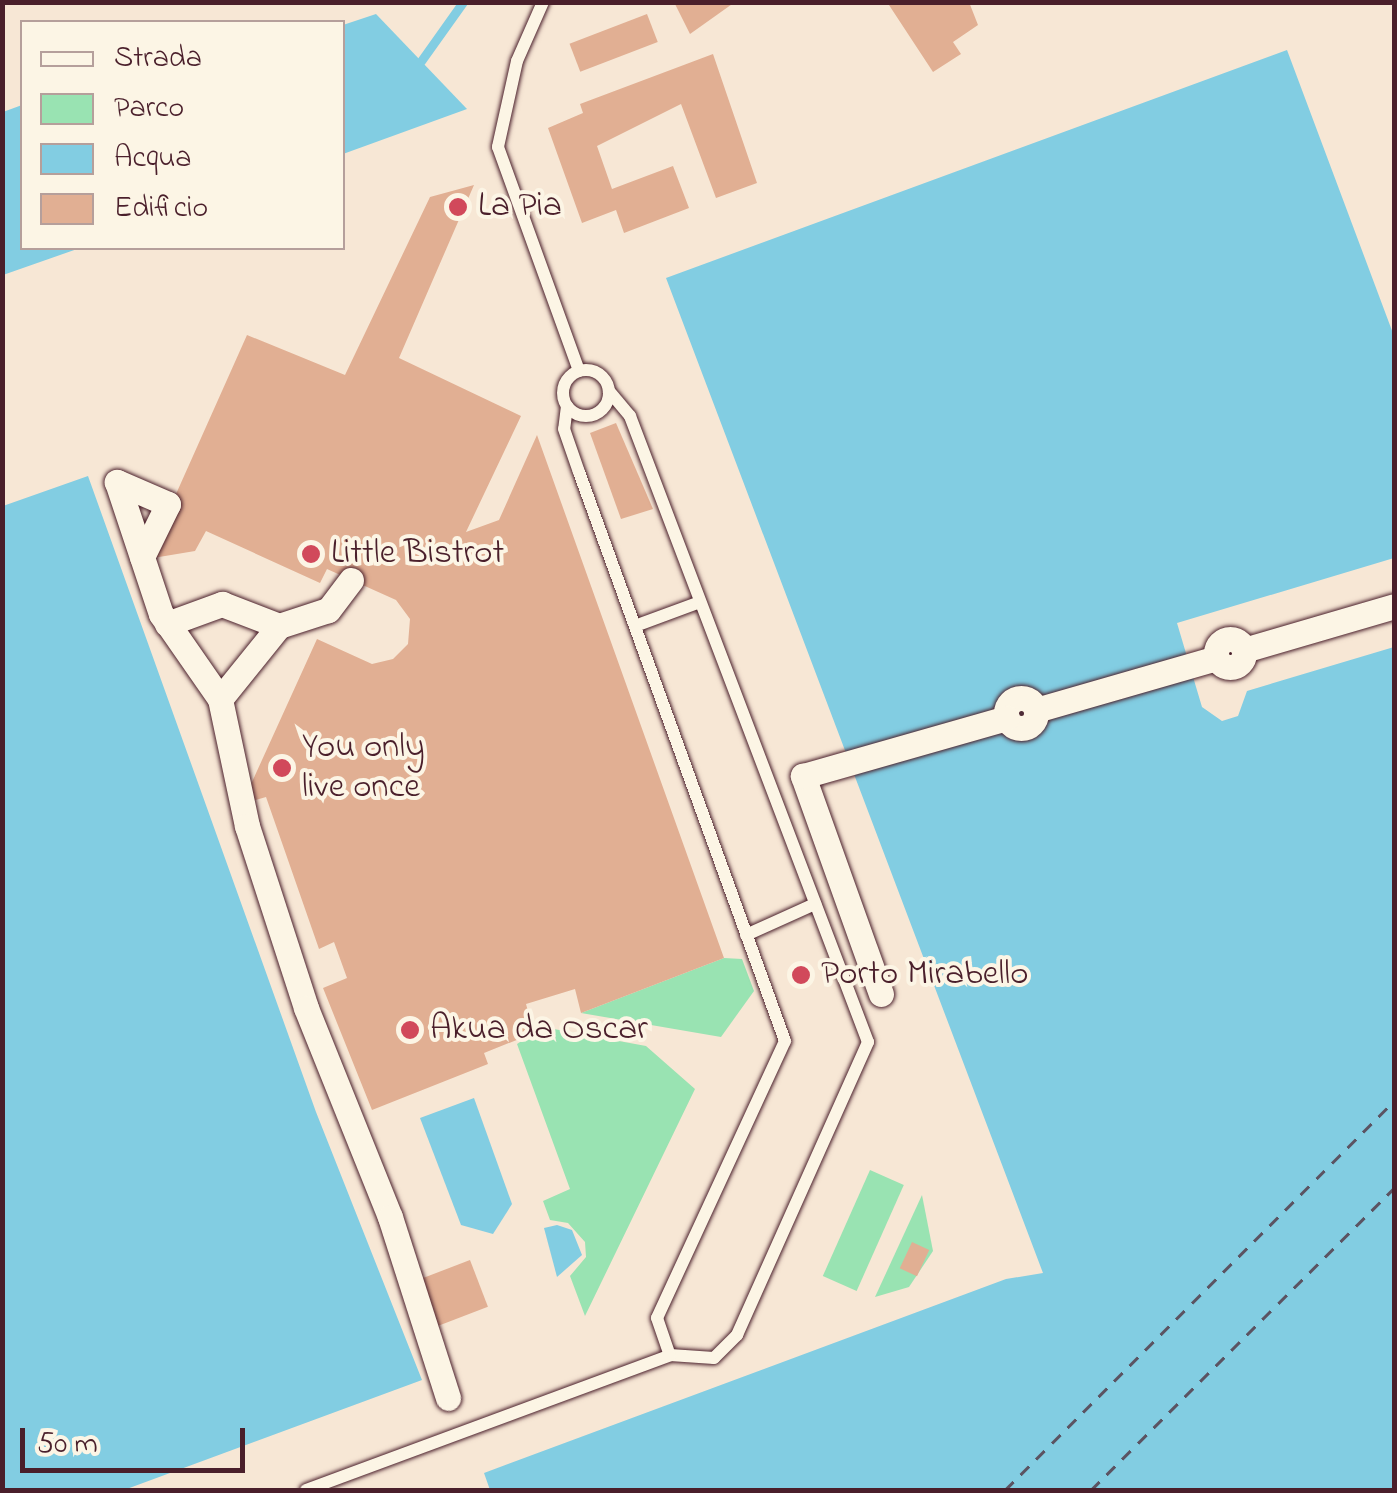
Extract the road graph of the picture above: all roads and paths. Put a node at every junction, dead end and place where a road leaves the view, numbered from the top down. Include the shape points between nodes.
1 (543, 2) edge
2 (579, 371) junction
3 (609, 391) junction
4 (567, 406) junction
5 (142, 558) dead end
6 (351, 580) dead end
7 (700, 602) junction
8 (1394, 606) edge
9 (166, 624) junction
10 (279, 626) junction
11 (635, 626) junction
12 (220, 699) junction
13 (815, 904) junction
14 (746, 935) junction
15 (881, 994) dead end
16 (670, 1356) junction
17 (448, 1398) dead end
18 (306, 1490) edge

1 - 2 lane via 517,61 498,147
2 - 3 lane via 598,373
2 - 4 lane via 565,383
3 - 4 lane via 594,414
3 - 7 lane via 630,416
4 - 11 lane via 564,429
5 - 9 street
6 - 10 street via 328,610
7 - 11 lane
7 - 13 lane
8 - 15 street via 1244,650 1236,666 1216,658 1036,710 1025,728 1007,718 803,776
9 - 10 street via 222,604
9 - 12 street
10 - 12 street
11 - 14 lane
12 - 17 street via 247,826 300,990 390,1217
13 - 14 lane
13 - 16 lane via 868,1042 737,1335 714,1358
14 - 16 lane via 785,1041 657,1318
16 - 18 lane

